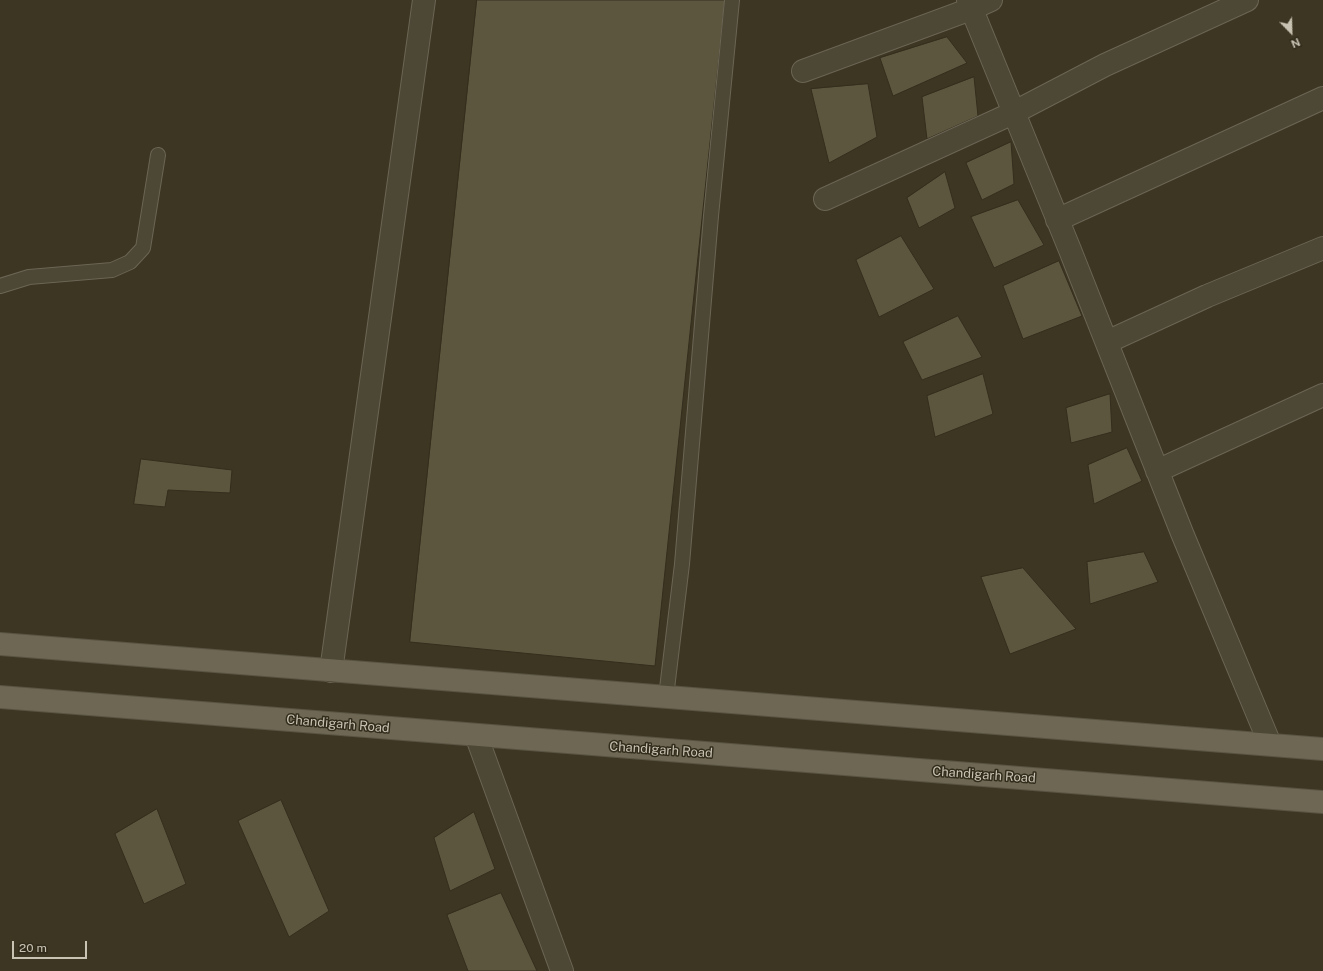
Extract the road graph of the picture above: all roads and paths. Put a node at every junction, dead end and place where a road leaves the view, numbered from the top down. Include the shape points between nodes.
1 (424, 0) edge
2 (732, 0) edge
3 (991, 0) edge
4 (1247, 0) edge
5 (969, 5) edge
6 (803, 71) dead end
7 (1323, 98) edge
8 (1013, 113) junction
9 (158, 155) dead end
10 (825, 199) dead end
11 (1058, 220) junction
12 (1323, 248) edge
13 (0, 286) edge
14 (1107, 342) junction
15 (1323, 395) edge
16 (1157, 471) junction
17 (0, 644) edge
18 (331, 670) junction
19 (0, 697) edge
20 (666, 697) junction
21 (476, 735) junction
22 (1270, 744) junction
23 (1323, 749) edge
24 (1323, 802) edge
25 (562, 971) edge

1 - 18 street
2 - 20 lane via 682,564
3 - 5 street
4 - 8 street via 1105,66
5 - 6 street
5 - 8 street
7 - 11 street
8 - 10 street
8 - 11 street
9 - 13 lane via 143,248 130,262 112,270 29,277
11 - 14 street
12 - 14 street
14 - 16 street
15 - 16 street
16 - 22 street
17 - 18 main road
18 - 20 main road
19 - 21 main road, Chandigarh Road
20 - 22 main road
21 - 24 main road, Chandigarh Road
21 - 25 street
22 - 23 main road

